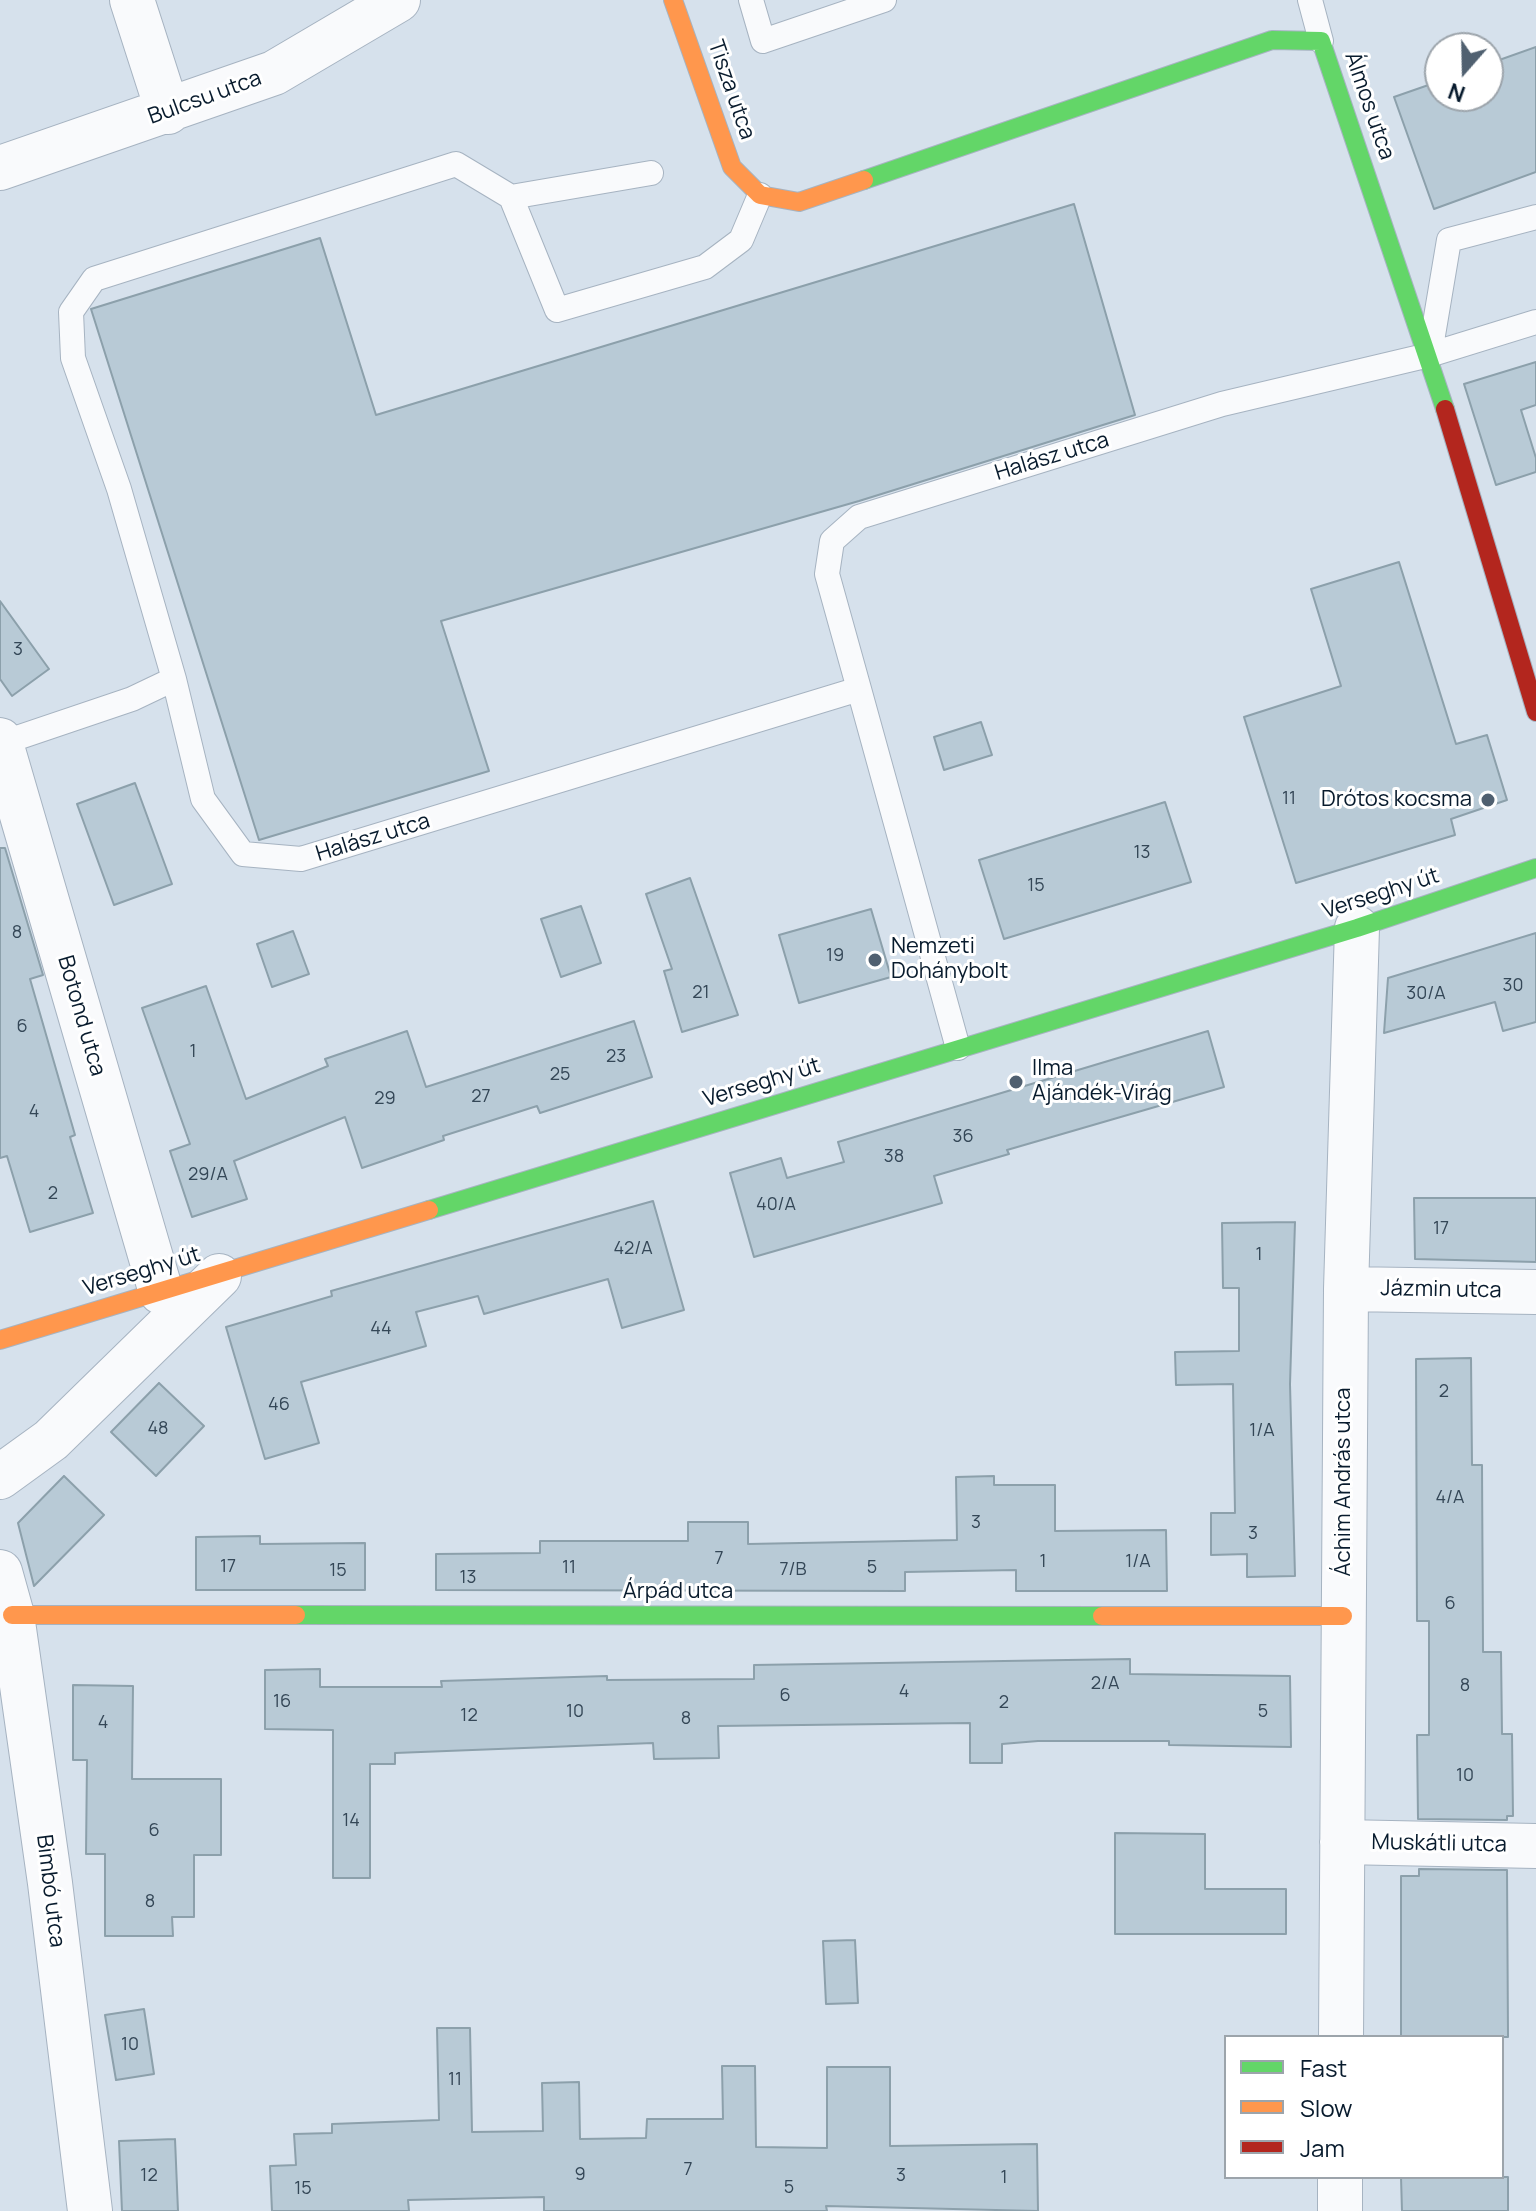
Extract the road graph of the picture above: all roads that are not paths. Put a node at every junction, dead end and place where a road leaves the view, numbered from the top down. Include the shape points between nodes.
1 (132, 0) edge
2 (398, 0) edge
3 (673, 0) edge
4 (751, 0) edge
5 (884, 0) edge
6 (1310, 0) edge
7 (1321, 41) junction
8 (168, 112) junction
9 (0, 168) edge
10 (651, 173) dead end
11 (760, 195) junction
12 (511, 197) junction
13 (1536, 217) edge
14 (1536, 322) edge
15 (1429, 355) junction
16 (174, 679) junction
17 (859, 689) junction
18 (1536, 712) edge
19 (1, 742) edge
20 (1536, 868) edge
21 (1357, 928) junction
22 (958, 1048) junction
23 (223, 1272) junction
24 (1346, 1289) junction
25 (161, 1292) junction
26 (1536, 1292) edge
27 (0, 1340) edge
28 (0, 1477) edge
29 (0, 1572) edge
30 (12, 1615) junction
31 (1343, 1616) junction
32 (1342, 1842) junction
33 (1536, 1846) edge
34 (1341, 2035) edge
35 (1340, 2179) edge
36 (90, 2211) edge
37 (1340, 2211) edge

1 - 8 street
2 - 8 street, Bulcsu utca via 274,73
3 - 11 street, Tisza utca via 732,167
4 - 5 lane via 763,41
6 - 7 lane
7 - 11 street, Álmos utca via 1272,40 799,202
7 - 15 street, Álmos utca
8 - 9 street, Bulcsu utca
10 - 12 lane
11 - 12 lane via 741,240 705,267 557,310
12 - 16 lane, Halász utca via 456,164 94,279 78,301 71,312 73,358 119,489
13 - 15 lane via 1449,240
14 - 15 lane, Halász utca
15 - 17 lane, Halász utca via 1222,404 859,517 832,541 827,574
15 - 18 street, Álmos utca
16 - 17 lane, Halász utca via 203,799 243,854 301,859
16 - 19 lane via 132,699
17 - 22 lane, Halász utca
19 - 25 street, Botond utca
20 - 21 street, Verseghy út
21 - 22 street, Verseghy út
21 - 24 street, Áchim András utca
22 - 23 street, Verseghy út
23 - 25 street, Verseghy út
23 - 28 street via 51,1440
24 - 26 street, Jázmin utca
24 - 31 street, Áchim András utca
25 - 27 street, Verseghy út
29 - 30 street, Bimbó utca
30 - 31 street, Árpád utca
30 - 36 street, Bimbó utca
31 - 32 street, Áchim András utca
32 - 33 street, Muskátli utca
32 - 34 street, Áchim András utca
35 - 37 street

